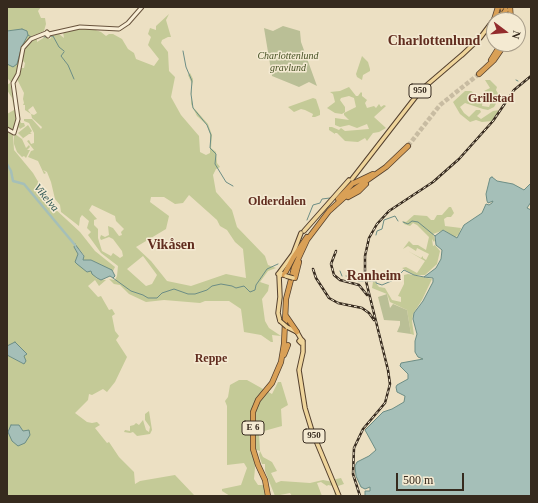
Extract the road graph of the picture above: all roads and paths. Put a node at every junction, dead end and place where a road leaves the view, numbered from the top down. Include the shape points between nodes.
1 (142, 7) edge
2 (502, 10) edge
3 (504, 44) edge
4 (499, 52) edge
5 (486, 73) tunnel mouth
6 (7, 129) edge
7 (407, 145) tunnel mouth
8 (372, 177) junction
9 (351, 180) junction
10 (338, 200) junction
11 (303, 232) junction
12 (305, 244) junction
13 (281, 274) junction
14 (294, 278) joint
15 (285, 310) junction
16 (301, 340) junction
17 (288, 345) dead end
18 (280, 364) junction
19 (271, 383) junction
20 (268, 496) edge
21 (339, 496) edge

1 - 6 main road via 119,29 81,27 30,39 23,46 18,72 13,82 18,119 13,132
2 - 9 main road, 950 via 480,38 421,90
3 - 3 highway via 492,62 478,74 491,60
4 - 5 highway
7 - 8 highway, E 6
8 - 9 highway, E 6
8 - 10 highway, E 6
9 - 10 highway, E 6
9 - 11 main road, 950
10 - 11 highway, E 6
10 - 12 highway, E 6
11 - 13 highway, E 6 via 295,254
11 - 19 highway, E 6 via 286,286 283,349
12 - 14 highway, E 6
12 - 15 highway, E 6 via 290,280
13 - 14 main road, bridge
13 - 16 main road, bridge via 278,313 280,321
15 - 16 highway via 287,320
15 - 18 highway, E 6 via 284,344
16 - 21 main road, 950 via 303,352 299,370 305,408
17 - 18 highway, E 6
18 - 19 highway, E 6
19 - 20 highway, E 6 via 258,400 253,414 254,449

